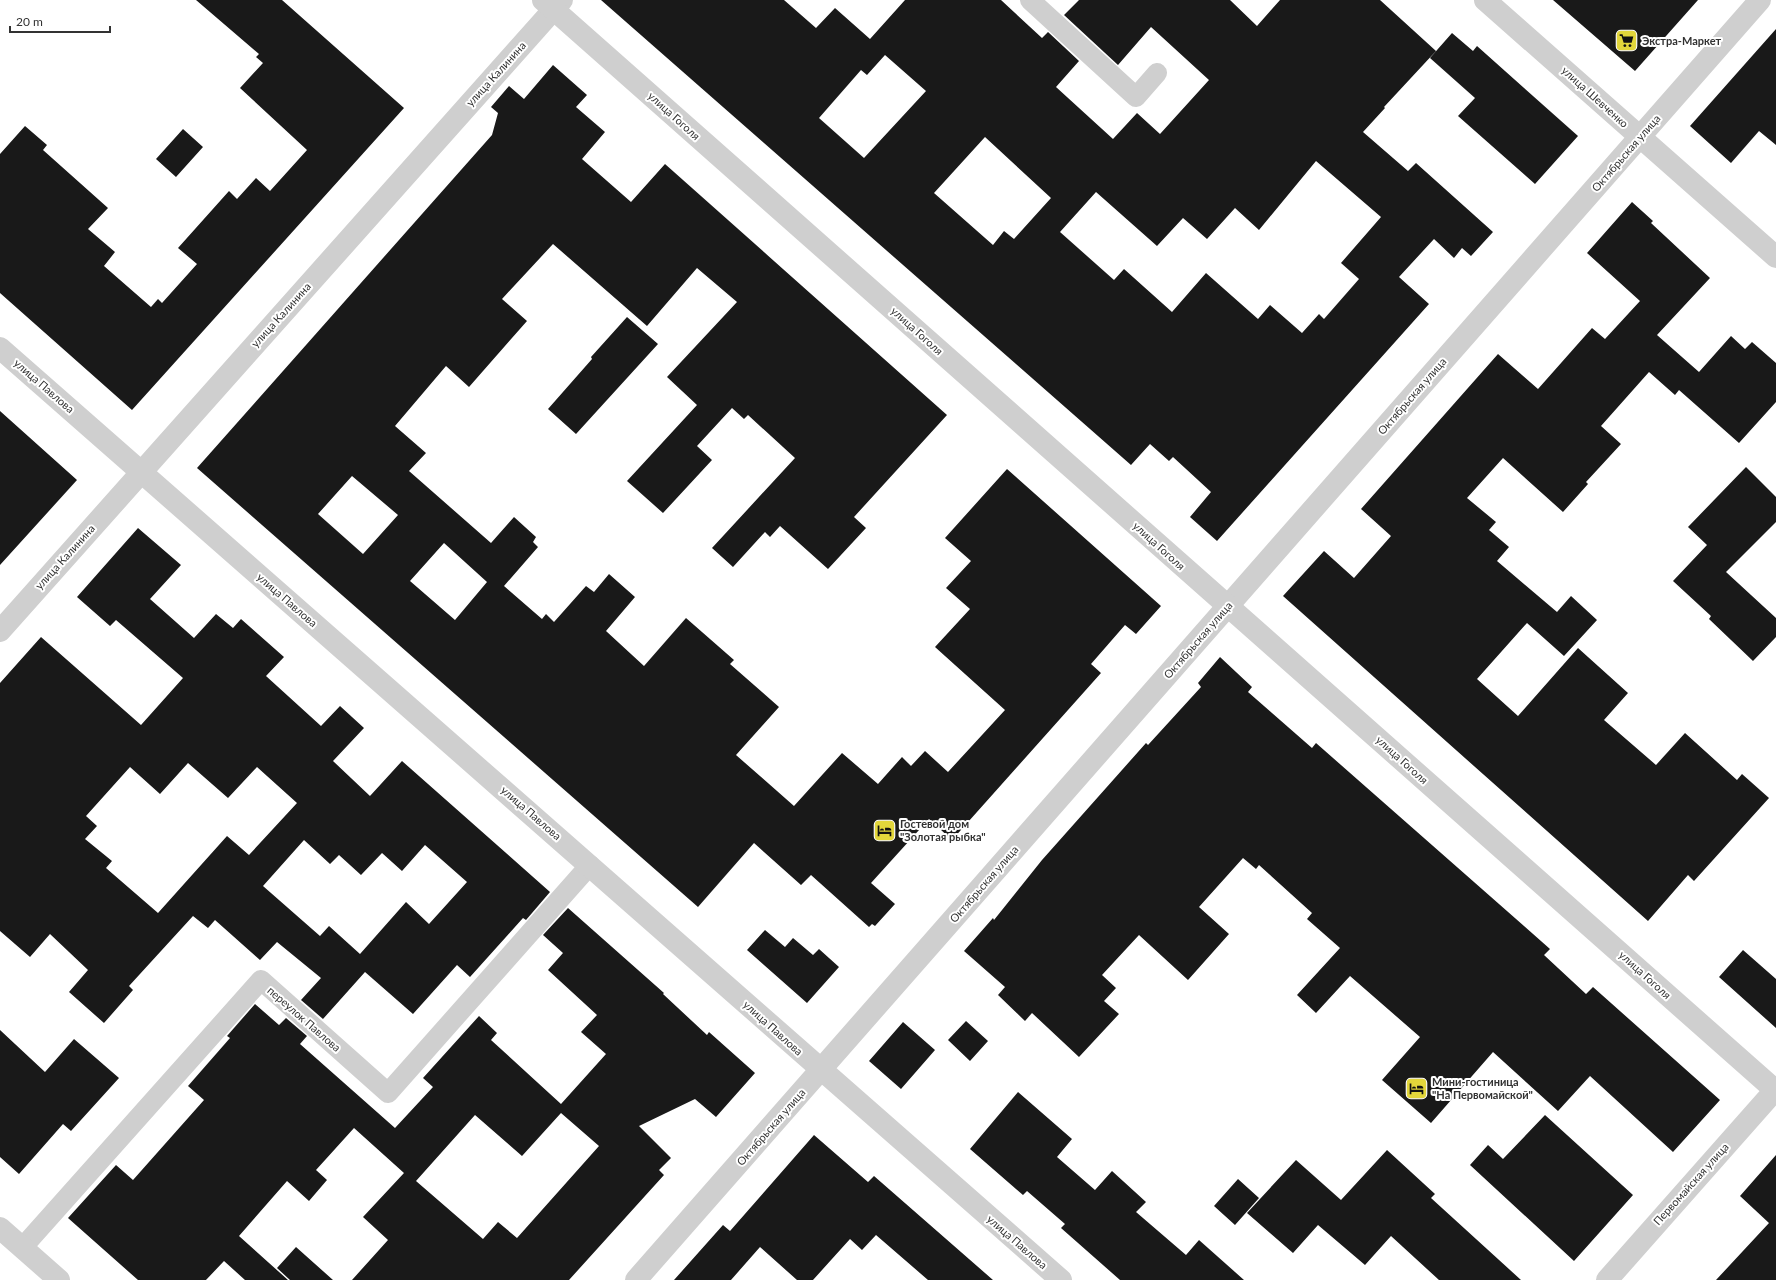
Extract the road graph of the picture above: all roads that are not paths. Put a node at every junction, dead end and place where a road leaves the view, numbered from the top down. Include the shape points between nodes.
1 (1030, 0) edge
2 (1485, 0) edge
3 (1760, 0) edge
4 (552, 3) edge
5 (1157, 74) dead end
6 (1640, 137) junction
7 (1776, 257) edge
8 (0, 348) edge
9 (141, 472) junction
10 (1228, 606) junction
11 (0, 631) edge
12 (590, 865) junction
13 (820, 1070) junction
14 (1776, 1090) edge
15 (0, 1228) edge
16 (22, 1248) junction
17 (58, 1280) edge
18 (636, 1280) edge
19 (1061, 1280) edge
20 (1607, 1280) edge

1 - 5 lane via 1136,97
2 - 6 street, улица Шевченко
3 - 6 street, Октябрьская улица
4 - 9 street, улица Калинина
4 - 10 street, улица Гоголя
6 - 7 street, улица Шевченко
6 - 10 street, Октябрьская улица
8 - 9 street, улица Павлова
9 - 11 street, улица Калинина
9 - 12 street, улица Павлова
10 - 13 street, Октябрьская улица
10 - 14 street, улица Гоголя
12 - 13 street, улица Павлова
12 - 16 lane, переулок Павлова via 388,1093 261,980
13 - 18 street, Октябрьская улица
13 - 19 street, улица Павлова
14 - 20 street, Первомайская улица
15 - 16 street
16 - 17 street

